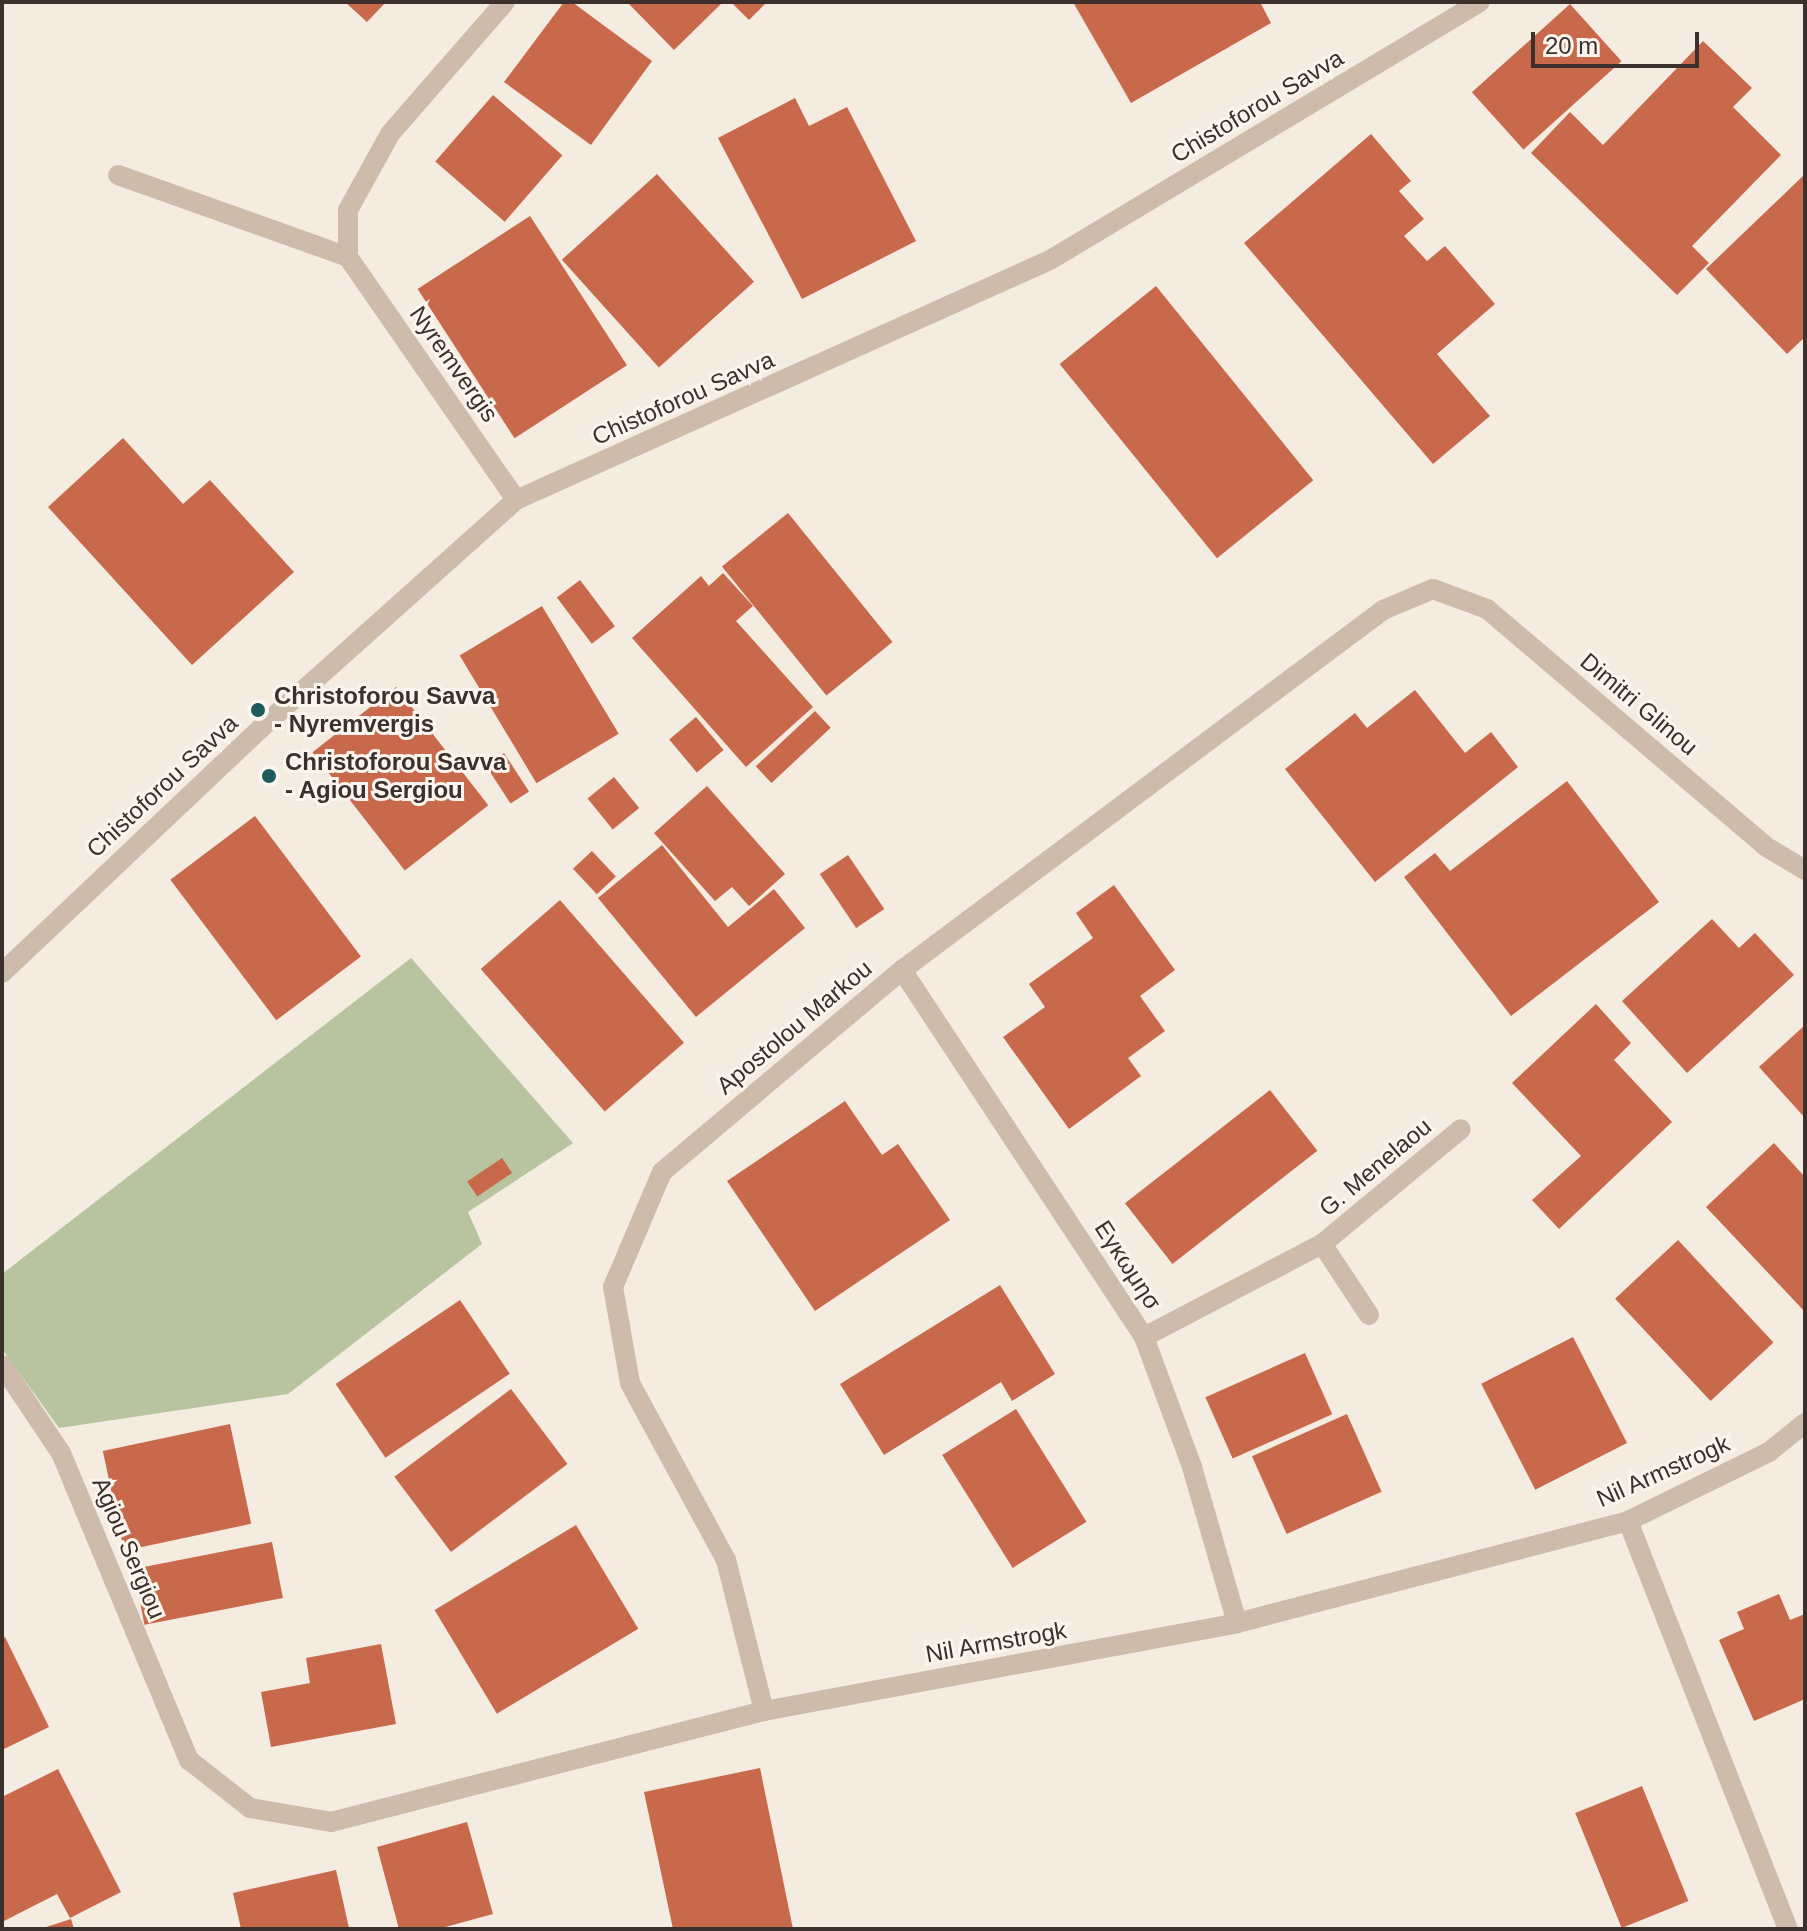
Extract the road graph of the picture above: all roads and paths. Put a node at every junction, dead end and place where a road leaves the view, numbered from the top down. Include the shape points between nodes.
1 (505, 2) edge
2 (1480, 2) edge
3 (118, 175) dead end
4 (348, 257) junction
5 (516, 500) junction
6 (1433, 589) joint
7 (1805, 870) edge
8 (902, 970) junction
9 (2, 973) edge
10 (1461, 1129) dead end
11 (1322, 1244) junction
12 (1369, 1315) dead end
13 (1144, 1337) junction
14 (2, 1365) edge
15 (1805, 1423) edge
16 (1628, 1521) junction
17 (1237, 1623) junction
18 (764, 1711) junction
19 (189, 1760) joint
20 (1788, 1929) edge

1 - 4 street via 390,134 348,210
2 - 5 street, Chistoforou Savva via 1050,260
3 - 4 street
4 - 5 street, Nyremvergis
5 - 9 street, Chistoforou Savva via 261,728
6 - 7 street, Dimitri Glinou via 1487,609 1765,846
6 - 8 street, Apostolou Markou via 1383,610
8 - 13 street, Εγκωμησ
8 - 18 street, Apostolou Markou via 662,1172 613,1287 630,1383 726,1560
10 - 11 street, G. Menelaou
11 - 12 street, G. Menelaou
11 - 13 street, G. Menelaou
13 - 17 street, Εγκωμησ via 1192,1467
14 - 19 street, Agiou Sergiou via 61,1453
15 - 16 street, Nil Armstrogk via 1769,1452
16 - 17 street, Nil Armstrogk
16 - 20 street
17 - 18 street, Nil Armstrogk
18 - 19 street, Nil Armstrogk via 331,1822 250,1808

